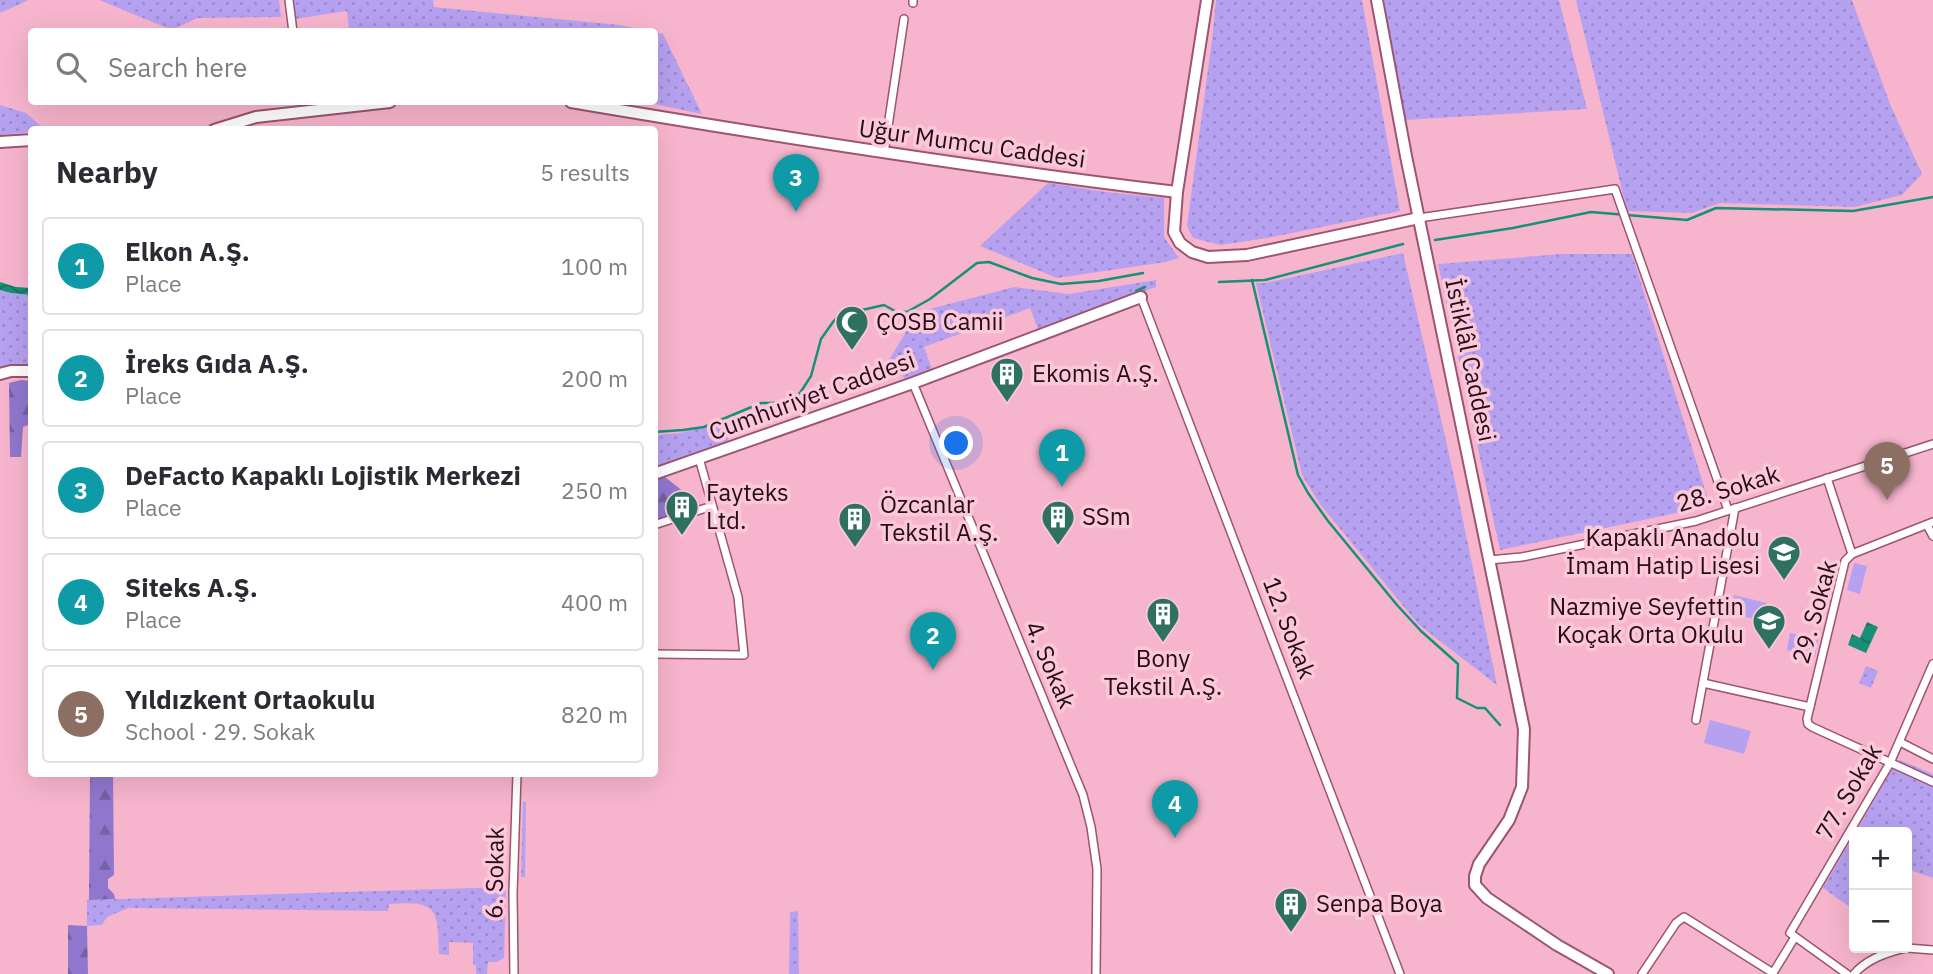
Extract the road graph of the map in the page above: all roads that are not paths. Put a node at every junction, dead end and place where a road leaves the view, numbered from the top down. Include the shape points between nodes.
1 (289, 0) edge
2 (1207, 0) edge
3 (1377, 0) edge
4 (904, 19) dead end
5 (292, 28) edge
6 (338, 105) edge
7 (589, 105) edge
8 (303, 107) edge
9 (227, 126) edge
10 (28, 140) edge
11 (0, 142) edge
12 (884, 153) junction
13 (1177, 192) junction
14 (1419, 218) junction
15 (1141, 297) joint
16 (28, 371) edge
17 (0, 374) edge
18 (913, 383) junction
19 (1933, 444) edge
20 (699, 458) junction
21 (658, 473) edge
22 (1827, 478) junction
23 (712, 506) junction
24 (1732, 509) junction
25 (1930, 523) edge
26 (658, 524) edge
27 (1933, 536) edge
28 (1852, 554) junction
29 (1489, 560) junction
30 (658, 654) edge
31 (1933, 664) edge
32 (1703, 683) junction
33 (1810, 707) junction
34 (1696, 720) dead end
35 (1899, 742) junction
36 (1933, 759) edge
37 (1890, 763) junction
38 (517, 777) edge
39 (1933, 782) edge
40 (1793, 935) junction
41 (1912, 947) edge
42 (1933, 950) edge
43 (1892, 953) edge
44 (514, 974) edge
45 (1096, 974) edge
46 (1400, 974) edge
47 (1610, 974) edge
48 (1642, 974) edge
49 (1847, 974) edge
50 (1854, 974) edge

1 - 5 street
2 - 13 street
3 - 14 street, İstiklâl Caddesi
4 - 12 street
6 - 8 street
7 - 12 street, Uğur Mumcu Caddesi
8 - 9 street
10 - 11 street
12 - 13 street, Uğur Mumcu Caddesi
13 - 14 street via 1174,232 1192,252 1208,257 1247,255
14 - 24 street via 1615,189
14 - 29 street, İstiklâl Caddesi
15 - 18 street, Cumhuriyet Caddesi
15 - 46 street, 12. Sokak
16 - 17 street
18 - 20 street, Cumhuriyet Caddesi
18 - 45 street, 4. Sokak via 1083,795 1097,869
19 - 22 street, 28. Sokak
20 - 21 street, Cumhuriyet Caddesi
20 - 23 street
22 - 24 street, 28. Sokak
22 - 28 street
23 - 26 street
23 - 30 street via 738,597 744,655
24 - 29 street, 28. Sokak via 1696,521
24 - 32 street
25 - 27 street
25 - 28 street, 29. Sokak
28 - 33 street, 29. Sokak via 1845,561
29 - 47 street, İstiklâl Caddesi via 1524,729 1522,787 1509,820 1479,864 1475,886
31 - 35 street, 77. Sokak
32 - 33 street
32 - 34 street
33 - 37 street, 29. Sokak via 1808,724
35 - 36 street
35 - 37 street, 77. Sokak
37 - 39 street
37 - 40 street, 77. Sokak
38 - 44 street, 6. Sokak
40 - 48 street, 77. Sokak via 1773,973 1685,917 1676,923
40 - 49 street
41 - 42 street
43 - 50 street via 1871,960

